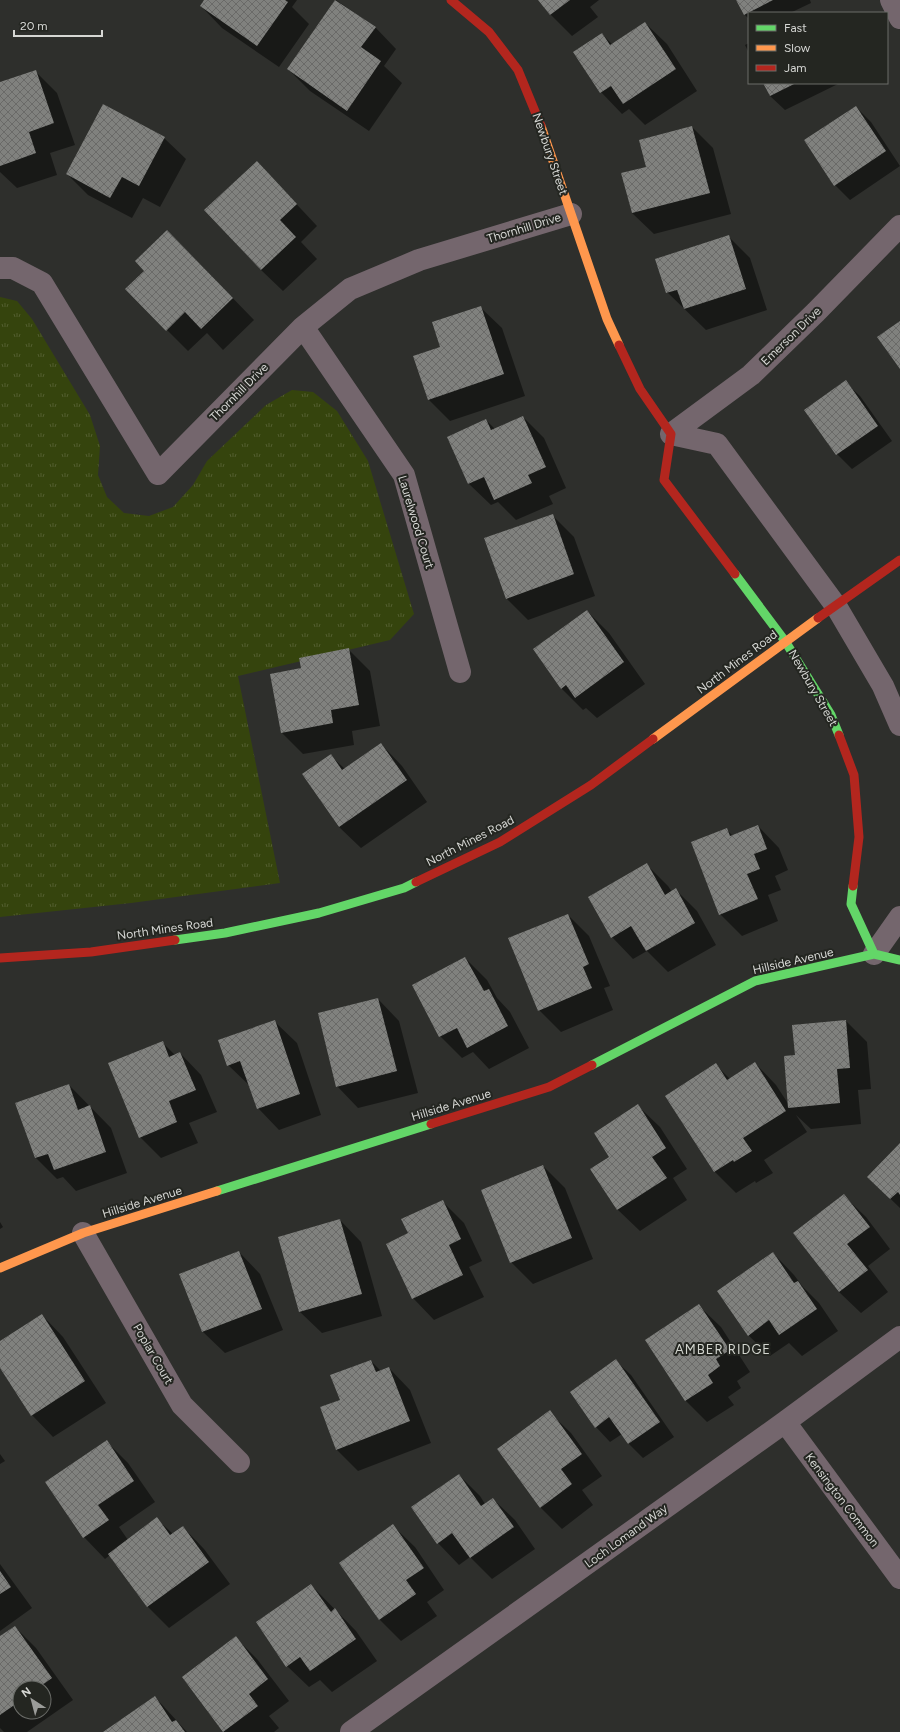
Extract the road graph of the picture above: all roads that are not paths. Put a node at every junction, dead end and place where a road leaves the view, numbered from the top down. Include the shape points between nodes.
1 (451, 0) edge
2 (891, 0) edge
3 (900, 18) edge
4 (570, 214) junction
5 (900, 226) edge
6 (0, 268) edge
7 (303, 327) junction
8 (671, 434) junction
9 (900, 560) edge
10 (836, 606) junction
11 (785, 641) junction
12 (460, 672) dead end
13 (900, 725) edge
14 (900, 917) edge
15 (874, 954) junction
16 (0, 958) edge
17 (900, 960) edge
18 (83, 1233) junction
19 (0, 1268) edge
20 (900, 1337) edge
21 (785, 1422) junction
22 (239, 1462) dead end
23 (900, 1578) edge
24 (351, 1732) edge

1 - 4 street, Newbury Street via 489,32 518,70 545,134
2 - 3 street
4 - 7 street, Thornhill Drive via 419,260 350,289
4 - 8 street, Newbury Street via 610,326 640,389
5 - 8 street, Emerson Drive via 751,374
6 - 7 street, Thornhill Drive via 13,268 42,283 158,474
7 - 12 street, Laurelwood Court via 404,475
8 - 10 street via 717,444
8 - 11 street, Newbury Street via 664,480
9 - 10 street, North Mines Road
10 - 11 street, North Mines Road
10 - 13 street via 883,686
11 - 15 street, Newbury Street via 831,715 854,775 859,837 851,904
11 - 16 street, North Mines Road via 591,785 500,842 404,888 320,913 225,933 90,952
14 - 15 street
15 - 17 street, Hillside Avenue
15 - 18 street, Hillside Avenue via 755,981 549,1087
18 - 19 street, Hillside Avenue
18 - 22 street, Poplar Court via 182,1405
20 - 21 street, Loch Lomand Way
21 - 23 street, Kensington Common
21 - 24 street, Loch Lomand Way

